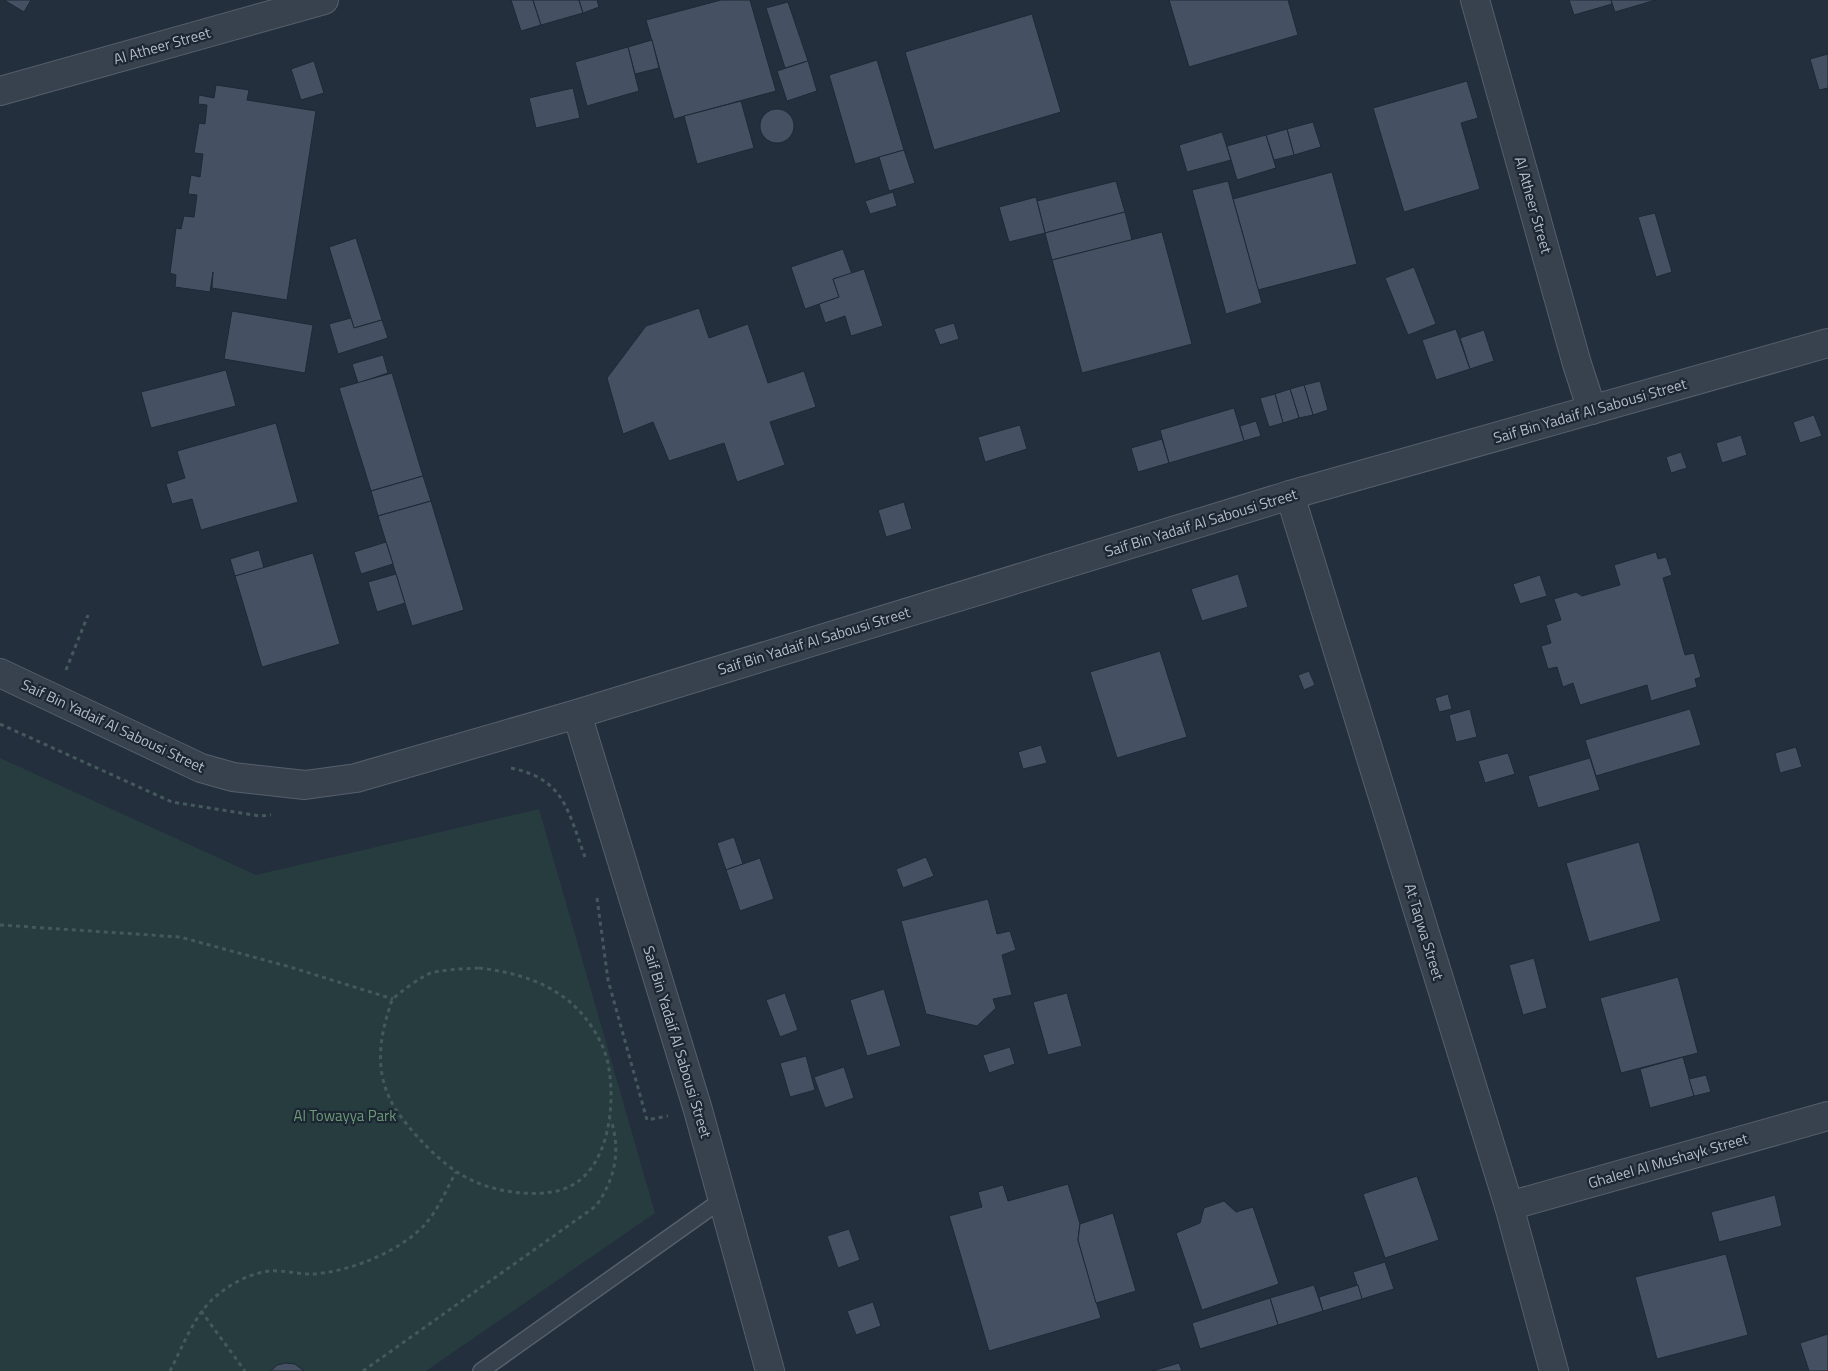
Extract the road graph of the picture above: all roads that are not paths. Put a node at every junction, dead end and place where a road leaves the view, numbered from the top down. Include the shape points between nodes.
1 (324, 0) edge
2 (1476, 0) edge
3 (0, 91) edge
4 (1828, 342) edge
5 (1592, 410) junction
6 (1290, 495) junction
7 (0, 673) edge
8 (577, 714) junction
9 (1828, 1116) edge
10 (722, 1199) junction
11 (1508, 1206) junction
12 (481, 1371) edge
13 (770, 1371) edge
14 (1554, 1371) edge

1 - 3 street, Al Atheer Street
2 - 5 street, Al Atheer Street
4 - 5 street, Saif Bin Yadaif Al Sabousi Street
5 - 6 street, Saif Bin Yadaif Al Sabousi Street
6 - 8 street, Saif Bin Yadaif Al Sabousi Street
6 - 11 street, At Taqwa Street
7 - 8 street, Saif Bin Yadaif Al Sabousi Street via 201,768 233,777 304,785 356,778
8 - 10 street, Saif Bin Yadaif Al Sabousi Street
9 - 11 street, Ghaleel Al Mushayk Street
10 - 12 lane
10 - 13 street, Saif Bin Yadaif Al Sabousi Street
11 - 14 street, At Taqwa Street

